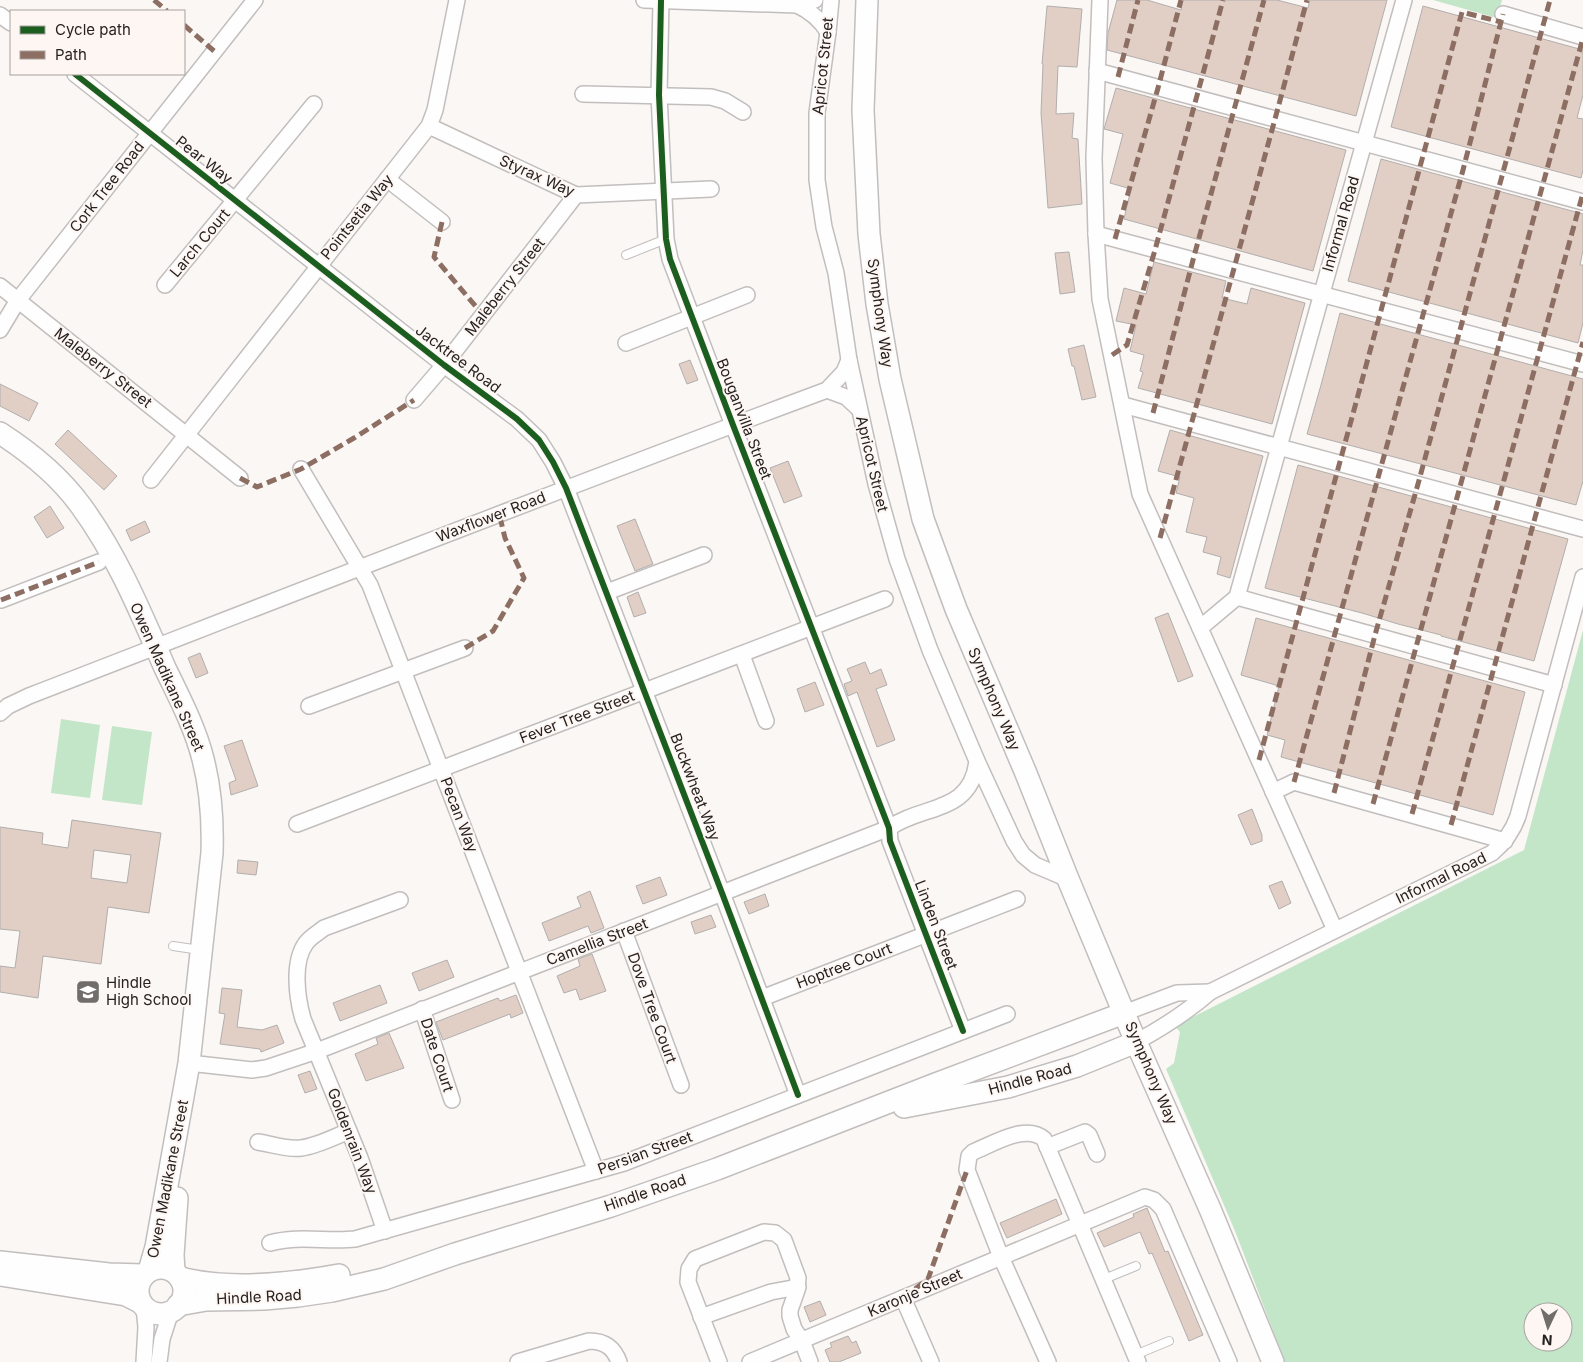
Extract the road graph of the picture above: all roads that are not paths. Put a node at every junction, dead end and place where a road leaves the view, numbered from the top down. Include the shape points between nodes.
1 (255, 0) edge
2 (457, 0) edge
3 (644, 0) edge
4 (815, 0) edge
5 (830, 0) edge
6 (867, 0) edge
7 (1100, 0) edge
8 (1404, 0) edge
9 (661, 1) junction
10 (797, 5) junction
11 (0, 14) edge
12 (1503, 14) dead end
13 (10, 22) edge
14 (828, 32) junction
15 (1583, 37) edge
16 (1097, 71) junction
17 (76, 75) edge
18 (584, 94) dead end
19 (659, 95) junction
20 (314, 104) dead end
21 (743, 112) dead end
22 (429, 126) junction
23 (150, 133) junction
24 (1364, 143) junction
25 (387, 179) junction
26 (711, 189) dead end
27 (663, 192) junction
28 (576, 196) junction
29 (235, 200) junction
30 (1583, 202) edge
31 (442, 222) dead end
32 (1096, 234) junction
33 (666, 239) junction
34 (626, 255) dead end
35 (318, 266) junction
36 (165, 285) dead end
37 (0, 286) edge
38 (1322, 294) junction
39 (747, 295) dead end
40 (18, 300) junction
41 (692, 317) junction
42 (0, 330) edge
43 (626, 343) dead end
44 (849, 360) junction
45 (1583, 364) edge
46 (444, 365) junction
47 (827, 390) junction
48 (414, 400) dead end
49 (1123, 405) junction
50 (859, 409) junction
51 (732, 425) junction
52 (0, 433) edge
53 (188, 435) junction
54 (1279, 447) junction
55 (301, 469) dead end
56 (240, 478) dead end
57 (151, 480) dead end
58 (566, 488) junction
59 (1583, 528) edge
60 (704, 555) dead end
61 (99, 562) dead end
62 (361, 569) junction
63 (1583, 577) edge
64 (607, 592) junction
65 (1237, 596) junction
66 (886, 599) dead end
67 (1, 600) edge
68 (811, 628) junction
69 (1200, 628) junction
70 (156, 647) junction
71 (465, 648) dead end
72 (742, 654) junction
73 (404, 671) junction
74 (1554, 684) junction
75 (645, 692) junction
76 (309, 706) dead end
77 (0, 713) edge
78 (766, 720) dead end
79 (977, 761) junction
80 (442, 769) junction
81 (1273, 792) junction
82 (297, 824) dead end
83 (889, 828) junction
84 (1505, 841) junction
85 (1068, 879) junction
86 (722, 893) junction
87 (1017, 899) dead end
88 (400, 900) dead end
89 (1335, 930) junction
90 (624, 931) junction
91 (926, 934) junction
92 (173, 946) dead end
93 (202, 950) junction
94 (519, 972) junction
95 (1210, 992) junction
96 (762, 998) junction
97 (422, 1009) junction
98 (1124, 1012) junction
99 (1007, 1014) dead end
100 (963, 1031) junction
101 (1136, 1042) junction
102 (317, 1051) junction
103 (189, 1063) junction
104 (681, 1085) dead end
105 (185, 1088) junction
106 (798, 1095) junction
107 (452, 1100) dead end
108 (833, 1124) junction
109 (349, 1131) junction
110 (258, 1142) dead end
111 (1047, 1147) junction
112 (1097, 1154) dead end
113 (596, 1171) junction
114 (1080, 1223) junction
115 (385, 1230) junction
116 (270, 1243) dead end
117 (455, 1254) junction
118 (1001, 1257) junction
119 (0, 1262) edge
120 (1136, 1266) dead end
121 (146, 1273) junction
122 (0, 1274) edge
123 (177, 1275) junction
124 (1104, 1280) junction
125 (798, 1288) junction
126 (903, 1298) junction
127 (142, 1304) junction
128 (175, 1308) junction
129 (701, 1317) junction
130 (802, 1340) junction
131 (1169, 1341) dead end
132 (1136, 1358) edge
133 (1266, 1358) edge
134 (144, 1362) edge
135 (159, 1362) edge
136 (518, 1362) edge
137 (619, 1362) edge
138 (719, 1362) edge
139 (750, 1362) edge
140 (810, 1362) edge
141 (931, 1362) edge
142 (1048, 1362) edge
143 (1230, 1362) edge

1 - 23 street, Cork Tree Road
2 - 22 street, Pointsetia Way
3 - 9 street
4 - 10 street
5 - 14 street, Apricot Street
6 - 85 main road, Symphony Way via 863,110 865,177 877,304 890,379 923,519 939,564
7 - 16 street
8 - 24 street, Informal Road
9 - 10 street
9 - 19 street, Bouganvilla Street
10 - 14 street via 817,17
11 - 13 street
12 - 15 street
14 - 44 street, Apricot Street via 817,113 817,180
16 - 24 street
16 - 32 street
17 - 23 street, Pear Way
18 - 19 street
19 - 21 street via 718,98
19 - 27 street, Bouganvilla Street
20 - 29 street, Larch Court
22 - 25 street, Pointsetia Way
22 - 28 street, Styrax Way
23 - 29 street, Pear Way
23 - 40 street, Cork Tree Road
24 - 30 street
24 - 38 street, Informal Road
25 - 31 street
25 - 35 street, Pointsetia Way
26 - 27 street, Styrax Way
27 - 28 street, Styrax Way
27 - 33 street, Bouganvilla Street
28 - 46 street, Maleberry Street
29 - 35 street, Pear Way
29 - 36 street, Larch Court
32 - 38 street
32 - 49 street via 1100,299
33 - 34 lane
33 - 41 street, Bouganvilla Street via 670,259
35 - 46 street, Jacktree Road
35 - 53 street, Pointsetia Way
37 - 40 street, Maleberry Street
38 - 45 street
38 - 54 street, Informal Road
39 - 41 street
40 - 42 street, Cork Tree Road
40 - 53 street, Maleberry Street
41 - 43 street
41 - 51 street, Bouganvilla Street
44 - 47 street, Waxflower Road via 844,372
44 - 50 street, Apricot Street
46 - 48 street, Maleberry Street
46 - 58 street, Jacktree Road via 517,419 539,440
47 - 50 street via 846,398
47 - 51 street, Waxflower Road
49 - 54 street
49 - 69 street via 1140,494
50 - 79 street, Apricot Street via 897,559 930,650
51 - 58 street, Waxflower Road
51 - 68 street, Bouganvilla Street
52 - 70 main road, Owen Madikane Street via 27,450 81,506 111,554
53 - 56 street, Maleberry Street
53 - 57 street
54 - 59 street
54 - 65 street, Informal Road
55 - 62 street, Pecan Way
58 - 62 street, Waxflower Road
58 - 64 street, Buckwheat Way
60 - 64 street
61 - 67 street
62 - 70 street, Waxflower Road
62 - 73 street, Pecan Way
63 - 74 street, Informal Road
64 - 75 street, Buckwheat Way
65 - 69 street
65 - 74 street
66 - 68 street, Fever Tree Street
68 - 72 street, Fever Tree Street
68 - 83 street, Bouganvilla Street
69 - 81 street
70 - 77 street, Waxflower Road via 29,696
70 - 93 main road, Owen Madikane Street via 193,729 210,791 212,853
71 - 73 street
72 - 75 street, Fever Tree Street
72 - 78 street
73 - 76 street
73 - 80 street, Pecan Way
74 - 84 street, Informal Road via 1518,816
75 - 80 street, Fever Tree Street
75 - 86 street, Buckwheat Way
79 - 83 street, Camellia Street via 972,781 960,796 943,806 901,819
79 - 85 street, Apricot Street via 1023,855 1035,865
80 - 82 street, Fever Tree Street
80 - 94 street, Pecan Way
81 - 84 street via 1294,782
81 - 89 street
83 - 86 street, Camellia Street
83 - 91 street, Linden Street via 890,841
84 - 89 street, Informal Road via 1492,853
85 - 98 main road, Symphony Way
86 - 90 street, Camellia Street
86 - 96 street, Buckwheat Way
87 - 91 street, Hoptree Court
88 - 102 street, Goldenrain Way via 324,928 306,942 299,962 297,995
89 - 95 street, Informal Road
90 - 94 street, Camellia Street
90 - 104 street, Dove Tree Court
91 - 96 street, Hoptree Court
91 - 100 street, Linden Street
92 - 93 lane
93 - 103 main road, Owen Madikane Street
94 - 97 street, Camellia Street
94 - 113 street, Pecan Way
95 - 98 street, Informal Road via 1177,994
95 - 101 street, Informal Road via 1182,1015
96 - 106 street, Buckwheat Way
97 - 102 street, Camellia Street
97 - 107 street, Date Court
98 - 101 main road, Symphony Way
98 - 108 main road, Hindle Road
99 - 100 street, Persian Street
100 - 106 street, Persian Street
101 - 108 main road, Hindle Road via 1077,1066 1008,1087
101 - 133 main road, Symphony Way via 1210,1209
102 - 103 street, Camellia Street via 252,1070
102 - 109 street, Goldenrain Way
103 - 105 main road, Owen Madikane Street
105 - 121 main road, Owen Madikane Street via 156,1247
105 - 123 main road, Owen Madikane Street via 173,1254
106 - 113 street, Persian Street
108 - 117 main road, Hindle Road via 611,1206
109 - 110 street via 302,1148
109 - 115 street, Goldenrain Way
111 - 112 street via 1085,1132
111 - 114 street
111 - 118 street via 1039,1135 1021,1132 969,1156 967,1170
113 - 115 street, Persian Street
114 - 118 street, Karonje Street
114 - 124 street
114 - 143 street, Karonje Street via 1140,1198 1149,1198 1159,1204
115 - 116 street, Persian Street via 339,1241 296,1238
117 - 123 main road, Hindle Road via 324,1278 272,1283 207,1284
117 - 128 main road, Hindle Road via 384,1279 332,1291 264,1299 194,1301
118 - 126 street, Karonje Street
118 - 142 street
119 - 121 main road via 109,1274
120 - 124 lane
121 - 123 main road via 161,1268
121 - 127 main road via 137,1290
122 - 127 main road via 126,1295
123 - 128 main road via 183,1283 183,1295
124 - 132 street
125 - 129 street via 771,1292
125 - 129 street via 798,1278 784,1240 775,1233 764,1232 692,1263 688,1282
125 - 130 street via 790,1316
126 - 130 street, Karonje Street
126 - 141 street
127 - 128 main road via 160,1314
127 - 134 street via 146,1326
128 - 135 street via 162,1339
129 - 138 street
130 - 139 street, Karonje Street
130 - 140 street
131 - 132 lane
136 - 137 street via 597,1341 609,1346

